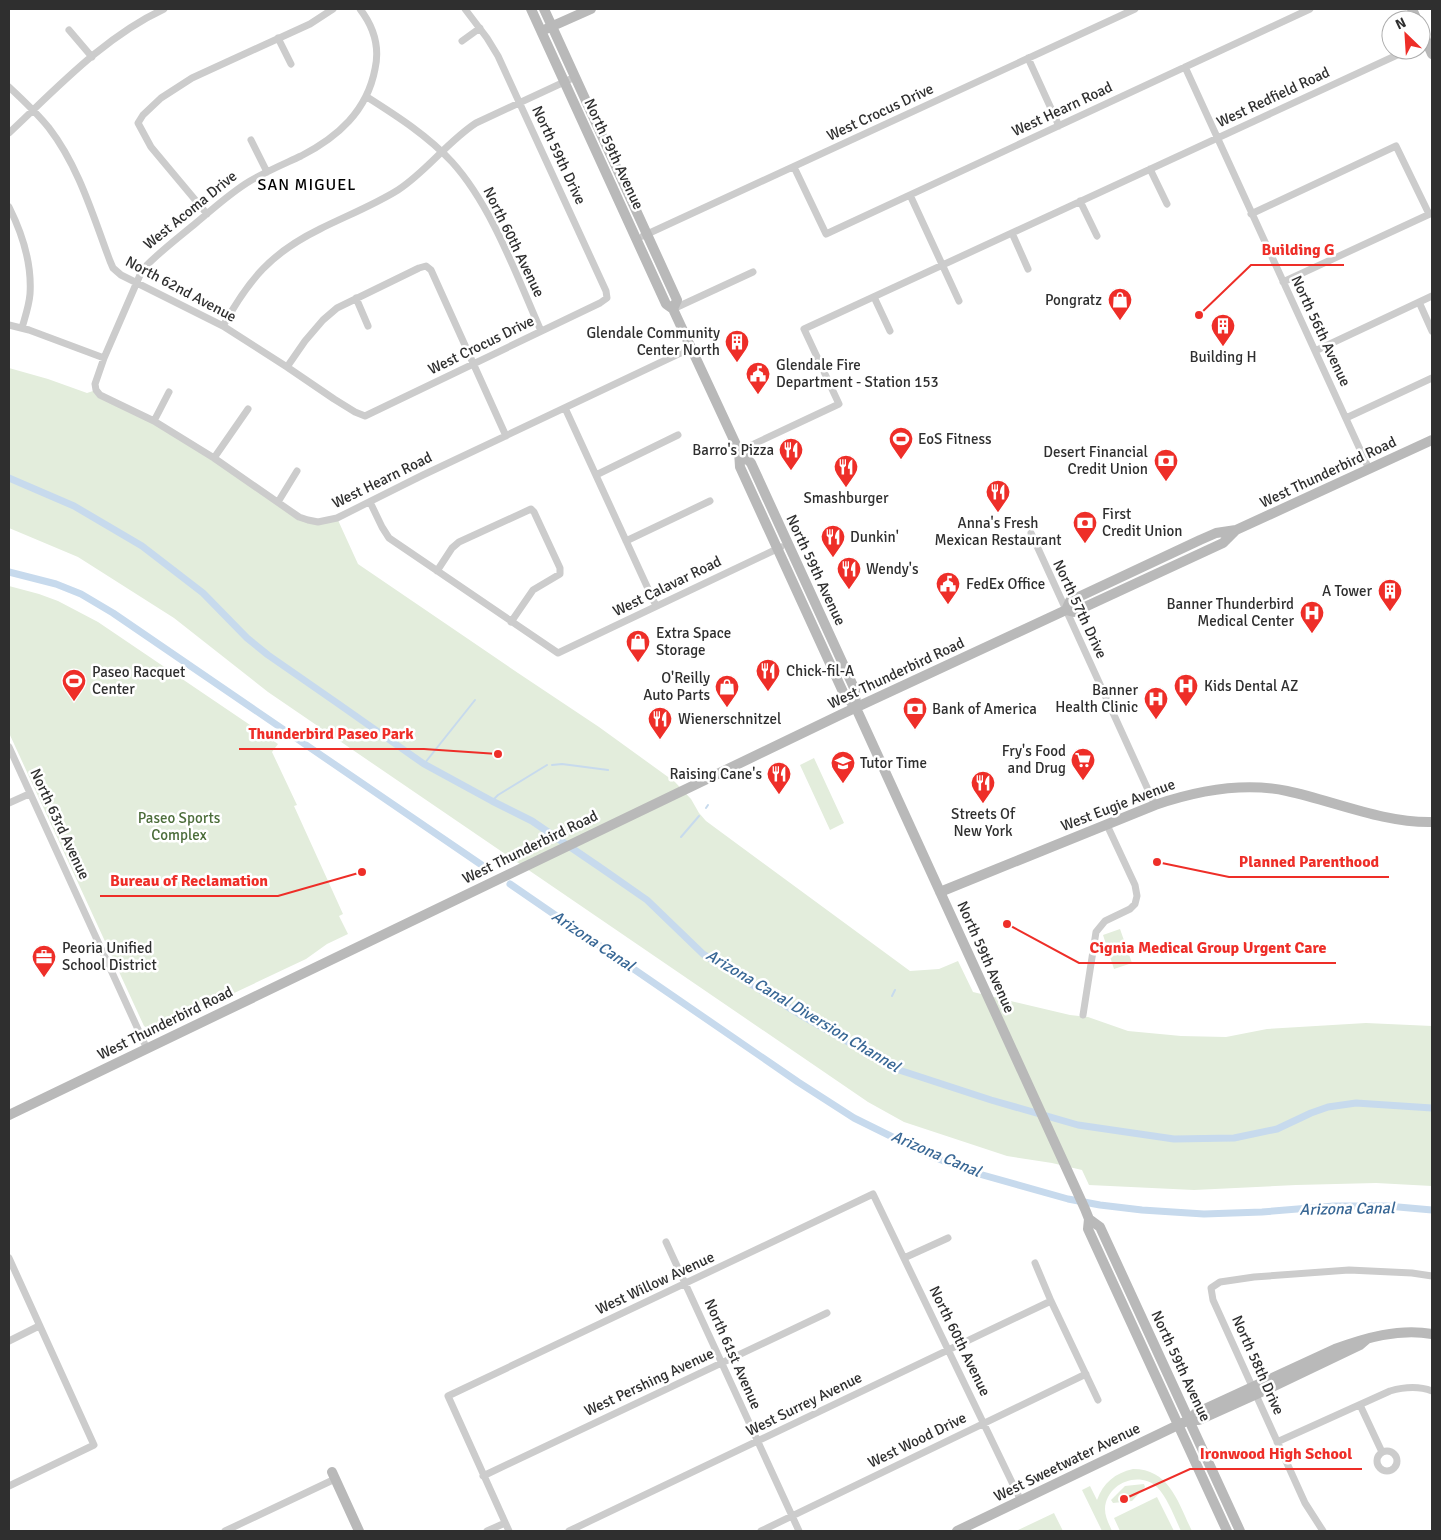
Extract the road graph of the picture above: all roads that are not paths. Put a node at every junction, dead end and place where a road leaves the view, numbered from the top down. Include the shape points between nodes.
1 (164, 9) edge
2 (333, 9) edge
3 (360, 9) edge
4 (465, 9) edge
5 (530, 9) edge
6 (544, 9) edge
7 (591, 9) edge
8 (1135, 9) edge
9 (1310, 9) edge
10 (154, 11) edge
11 (552, 26) junction
12 (480, 28) junction
13 (69, 30) dead end
14 (541, 31) junction
15 (278, 38) junction
16 (462, 41) dead end
17 (92, 57) junction
18 (1028, 58) junction
19 (1386, 60) edge
20 (290, 64) dead end
21 (1185, 67) junction
22 (575, 77) junction
23 (564, 82) junction
24 (9, 87) edge
25 (367, 97) junction
26 (520, 102) junction
27 (34, 110) junction
28 (1059, 126) junction
29 (9, 133) edge
30 (1217, 138) junction
31 (251, 140) dead end
32 (442, 152) junction
33 (794, 167) junction
34 (1150, 169) junction
35 (267, 172) junction
36 (910, 195) junction
37 (1080, 201) junction
38 (1167, 204) dead end
39 (9, 207) edge
40 (207, 214) junction
41 (1251, 214) junction
42 (1431, 214) edge
43 (1012, 233) junction
44 (647, 235) junction
45 (1097, 236) dead end
46 (636, 240) junction
47 (942, 265) junction
48 (1028, 269) dead end
49 (752, 272) dead end
50 (1283, 282) junction
51 (137, 283) junction
52 (1432, 296) edge
53 (874, 297) junction
54 (356, 298) junction
55 (607, 298) joint
56 (959, 301) dead end
57 (1419, 302) junction
58 (674, 309) junction
59 (9, 325) edge
60 (223, 326) junction
61 (368, 326) dead end
62 (22, 328) junction
63 (542, 331) junction
64 (1432, 331) edge
65 (890, 332) dead end
66 (691, 348) junction
67 (1315, 351) junction
68 (104, 358) junction
69 (474, 363) junction
70 (287, 367) junction
71 (1432, 378) edge
72 (96, 390) joint
73 (169, 392) dead end
74 (565, 408) junction
75 (248, 409) dead end
76 (365, 416) joint
77 (1346, 418) junction
78 (154, 420) junction
79 (678, 435) dead end
80 (506, 436) junction
81 (1432, 440) edge
82 (739, 450) junction
83 (214, 458) junction
84 (1369, 469) junction
85 (297, 472) dead end
86 (596, 475) junction
87 (710, 501) dead end
88 (278, 502) junction
89 (370, 502) junction
90 (1236, 530) junction
91 (1030, 533) dead end
92 (1200, 540) junction
93 (626, 541) junction
94 (787, 544) junction
95 (777, 549) junction
96 (438, 571) junction
97 (1140, 581) junction
98 (803, 605) junction
99 (656, 606) junction
100 (1066, 610) junction
101 (510, 622) junction
102 (826, 627) junction
103 (856, 708) junction
104 (9, 748) edge
105 (30, 794) junction
106 (9, 803) edge
107 (1155, 805) junction
108 (1432, 822) edge
109 (1107, 825) junction
110 (940, 892) junction
111 (1084, 1015) dead end
112 (147, 1049) junction
113 (9, 1114) edge
114 (873, 1194) joint
115 (1087, 1214) junction
116 (948, 1238) dead end
117 (666, 1242) dead end
118 (9, 1258) edge
119 (904, 1258) junction
120 (1035, 1263) dead end
121 (1432, 1276) edge
122 (685, 1283) junction
123 (1051, 1301) junction
124 (826, 1313) dead end
125 (39, 1326) junction
126 (1432, 1334) edge
127 (9, 1341) edge
128 (949, 1350) junction
129 (722, 1362) junction
130 (1086, 1374) junction
131 (1254, 1391) junction
132 (1432, 1391) edge
133 (1098, 1400) dead end
134 (1360, 1405) junction
135 (1189, 1420) junction
136 (984, 1423) junction
137 (1178, 1425) junction
138 (757, 1442) junction
139 (1277, 1442) junction
140 (1382, 1452) dead end
141 (334, 1476) joint
142 (483, 1476) junction
143 (9, 1486) edge
144 (1021, 1501) junction
145 (792, 1517) junction
146 (505, 1523) junction
147 (225, 1531) edge
148 (359, 1531) edge
149 (487, 1531) edge
150 (508, 1531) edge
151 (569, 1531) edge
152 (761, 1531) edge
153 (799, 1531) edge
154 (957, 1531) edge
155 (1227, 1531) edge
156 (1240, 1531) edge
157 (1323, 1531) edge

1 - 10 street
2 - 15 street via 310,24
3 - 25 street via 372,28 377,48 376,67
4 - 12 street, North 59th Drive
5 - 14 main road, North 59th Avenue
6 - 11 main road, North 59th Avenue
7 - 11 main road
8 - 18 street, West Crocus Drive
9 - 21 street, West Hearn Road
10 - 17 street
11 - 14 main road
11 - 22 main road, North 59th Avenue
12 - 16 street
12 - 26 street, North 59th Drive via 498,56
13 - 17 street
14 - 23 main road, North 59th Avenue
15 - 20 street
15 - 40 street via 175,88 138,123 151,147
17 - 27 street
18 - 28 street
18 - 33 street, West Crocus Drive
19 - 30 street, West Redfield Road
21 - 28 street, West Hearn Road
21 - 30 street, North 56th Avenue
22 - 23 street
22 - 44 main road, North 59th Avenue
23 - 26 street
23 - 46 main road, North 59th Avenue
24 - 27 street, North 62nd Avenue
25 - 32 street, North 60th Avenue via 412,126
25 - 35 street, West Acoma Drive via 333,136
26 - 32 street via 476,123
26 - 55 street, North 59th Drive
27 - 29 street
27 - 51 street, North 62nd Avenue via 50,130 79,180 113,268
28 - 36 street, West Hearn Road
30 - 34 street, West Redfield Road
30 - 41 street, North 56th Avenue
31 - 35 street
32 - 60 street via 399,189 305,236 281,252 252,279
32 - 63 street, North 60th Avenue via 465,178 484,208
33 - 36 street, West Hearn Road via 826,234
33 - 44 street, West Crocus Drive
34 - 37 street, West Redfield Road
34 - 38 street
35 - 40 street, West Acoma Drive
36 - 47 street
37 - 43 street, West Redfield Road
37 - 45 street
39 - 62 street via 21,237 30,278 30,296
40 - 51 street, West Acoma Drive via 146,265
41 - 42 street via 1396,146
41 - 50 street, North 56th Avenue
42 - 50 street
43 - 47 street, West Redfield Road
43 - 48 street
44 - 46 street, West Crocus Drive
44 - 58 main road, North 59th Avenue via 677,300
46 - 58 main road, North 59th Avenue via 666,304
47 - 53 street, West Redfield Road
47 - 56 street
49 - 58 street
50 - 67 street, North 56th Avenue
51 - 60 street, North 62nd Avenue
51 - 68 street, West Acoma Drive
52 - 57 street
53 - 65 street
53 - 82 street, West Redfield Road via 804,329 838,404
54 - 61 street
54 - 69 street via 426,266 431,270
54 - 70 street via 336,308 323,320
55 - 63 street, West Crocus Drive
57 - 64 street
57 - 67 street
58 - 66 main road, North 59th Avenue
59 - 62 street
60 - 70 street, North 62nd Avenue
62 - 68 street
63 - 69 street, West Crocus Drive
66 - 74 street, West Hearn Road
66 - 82 main road, North 59th Avenue
67 - 77 street, North 56th Avenue
68 - 72 street, West Acoma Drive
69 - 76 street, West Crocus Drive
69 - 80 street
70 - 76 street, North 62nd Avenue via 334,400
71 - 77 street
72 - 78 street, West Hearn Road via 100,395
73 - 78 street
74 - 80 street, West Hearn Road
74 - 86 street
75 - 83 street
77 - 84 street, North 56th Avenue
78 - 83 street, West Hearn Road
79 - 86 street
80 - 89 street, West Hearn Road
81 - 84 main road, West Thunderbird Road
82 - 94 main road, North 59th Avenue via 751,463
82 - 95 main road, North 59th Avenue via 740,468
83 - 88 street, West Hearn Road
84 - 90 main road, West Thunderbird Road
85 - 88 street
86 - 93 street
87 - 93 street
88 - 89 street, West Hearn Road via 299,516 318,522 338,518
89 - 96 street via 389,538
90 - 92 main road, West Thunderbird Road
90 - 97 main road, West Thunderbird Road via 1222,543
91 - 100 street, North 57th Drive
92 - 97 main road via 1190,552 1157,567
92 - 100 main road, West Thunderbird Road via 1070,601
93 - 99 street
94 - 95 street, West Calavar Road
94 - 102 main road, North 59th Avenue
95 - 98 main road, North 59th Avenue
95 - 99 street, West Calavar Road
96 - 101 street
96 - 101 street via 459,542 531,509 560,574 533,590
97 - 100 main road, West Thunderbird Road via 1074,612
98 - 102 main road via 819,627
98 - 103 main road, North 59th Avenue via 844,694
99 - 101 street, West Calavar Road via 558,653
100 - 103 main road, West Thunderbird Road
100 - 107 street, North 57th Drive
102 - 103 main road, North 59th Avenue via 855,690
103 - 110 main road, North 59th Avenue
103 - 112 main road, West Thunderbird Road
104 - 105 street, North 63rd Avenue
105 - 106 street
105 - 112 street, North 63rd Avenue
107 - 108 main road, West Eugie Avenue via 1208,791 1262,788 1287,791 1382,816
107 - 109 main road, West Eugie Avenue
109 - 110 main road, West Eugie Avenue
109 - 111 street via 1137,896 1133,906 1105,921 1096,932
110 - 115 main road, North 59th Avenue
112 - 113 main road, West Thunderbird Road
114 - 119 street, North 60th Avenue
114 - 122 street, West Willow Avenue
115 - 135 main road, North 59th Avenue via 1100,1227
115 - 137 main road, North 59th Avenue via 1088,1228
116 - 119 street
117 - 122 street, North 61st Avenue
118 - 125 street
119 - 128 street, North 60th Avenue
120 - 123 street
121 - 131 street, North 58th Drive via 1349,1270 1220,1282 1211,1288 1213,1300
122 - 129 street, North 61st Avenue
122 - 142 street, West Willow Avenue via 448,1396
123 - 128 street, West Surrey Avenue
123 - 130 street
124 - 129 street, West Pershing Avenue
125 - 127 street
125 - 143 street via 94,1445
126 - 131 main road, West Sweetwater Avenue via 1399,1332 1358,1340
128 - 136 street, North 60th Avenue
128 - 138 street, West Surrey Avenue
129 - 138 street, North 61st Avenue
129 - 142 street, West Pershing Avenue
130 - 133 street
130 - 136 street, West Wood Drive
131 - 135 main road, West Sweetwater Avenue via 1199,1420
131 - 139 street, North 58th Drive
132 - 134 street via 1398,1389
134 - 139 street
134 - 140 street
135 - 137 main road, West Sweetwater Avenue
135 - 156 main road, North 59th Avenue
136 - 144 street, North 60th Avenue
136 - 145 street, West Wood Drive
137 - 144 main road, West Sweetwater Avenue
137 - 155 main road, North 59th Avenue
138 - 145 street, North 61st Avenue
138 - 151 street, West Surrey Avenue
139 - 157 street, North 58th Drive via 1305,1504
141 - 147 street
141 - 148 main road
142 - 146 street
144 - 154 main road, West Sweetwater Avenue
145 - 152 street, West Wood Drive
145 - 153 street, North 61st Avenue
146 - 149 street
146 - 150 street

